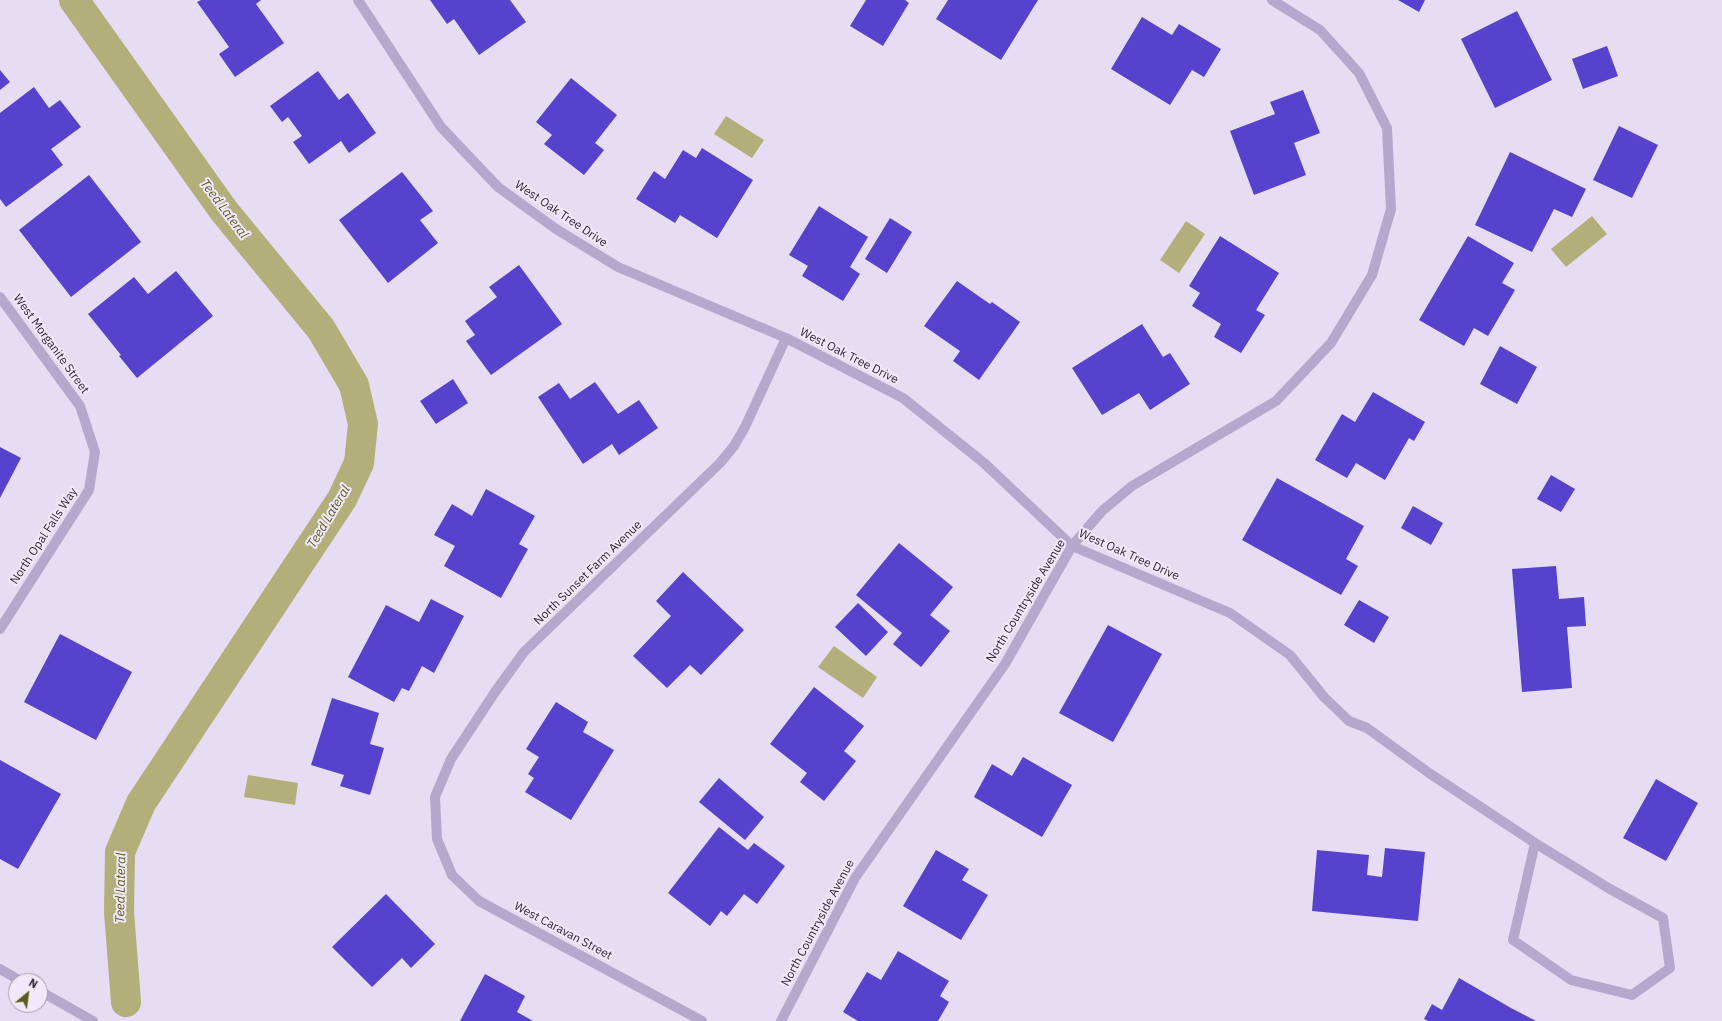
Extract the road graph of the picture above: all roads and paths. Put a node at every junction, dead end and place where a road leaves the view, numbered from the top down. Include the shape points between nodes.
1 (358, 0) edge
2 (1272, 0) edge
3 (0, 297) edge
4 (786, 338) junction
5 (96, 452) joint
6 (1072, 546) junction
7 (0, 629) edge
8 (437, 839) joint
9 (1534, 843) junction
10 (48, 996) edge
11 (93, 1021) edge
12 (702, 1021) edge
13 (781, 1021) edge

1 - 4 street, West Oak Tree Drive via 441,127 498,187 556,229 618,267
2 - 6 street, North Countryside Avenue via 1320,30 1359,73 1387,128 1391,209 1372,275 1331,343 1276,401 1132,486 1102,511
3 - 5 street, West Morganite Street via 80,406
4 - 6 street, West Oak Tree Drive via 903,398 984,463
4 - 8 street, North Sunset Farm Avenue via 734,446 720,463 524,652 495,692 451,758 435,797
5 - 7 street, North Opal Falls Way via 89,490
6 - 9 street, West Oak Tree Drive via 1230,613 1290,655 1324,697 1349,721 1367,728
6 - 13 street, North Countryside Avenue via 1005,664 855,878
8 - 12 street, West Caravan Street via 452,875 479,901
9 - 9 street via 1663,918 1670,968 1632,995 1571,980 1513,940
10 - 11 street

